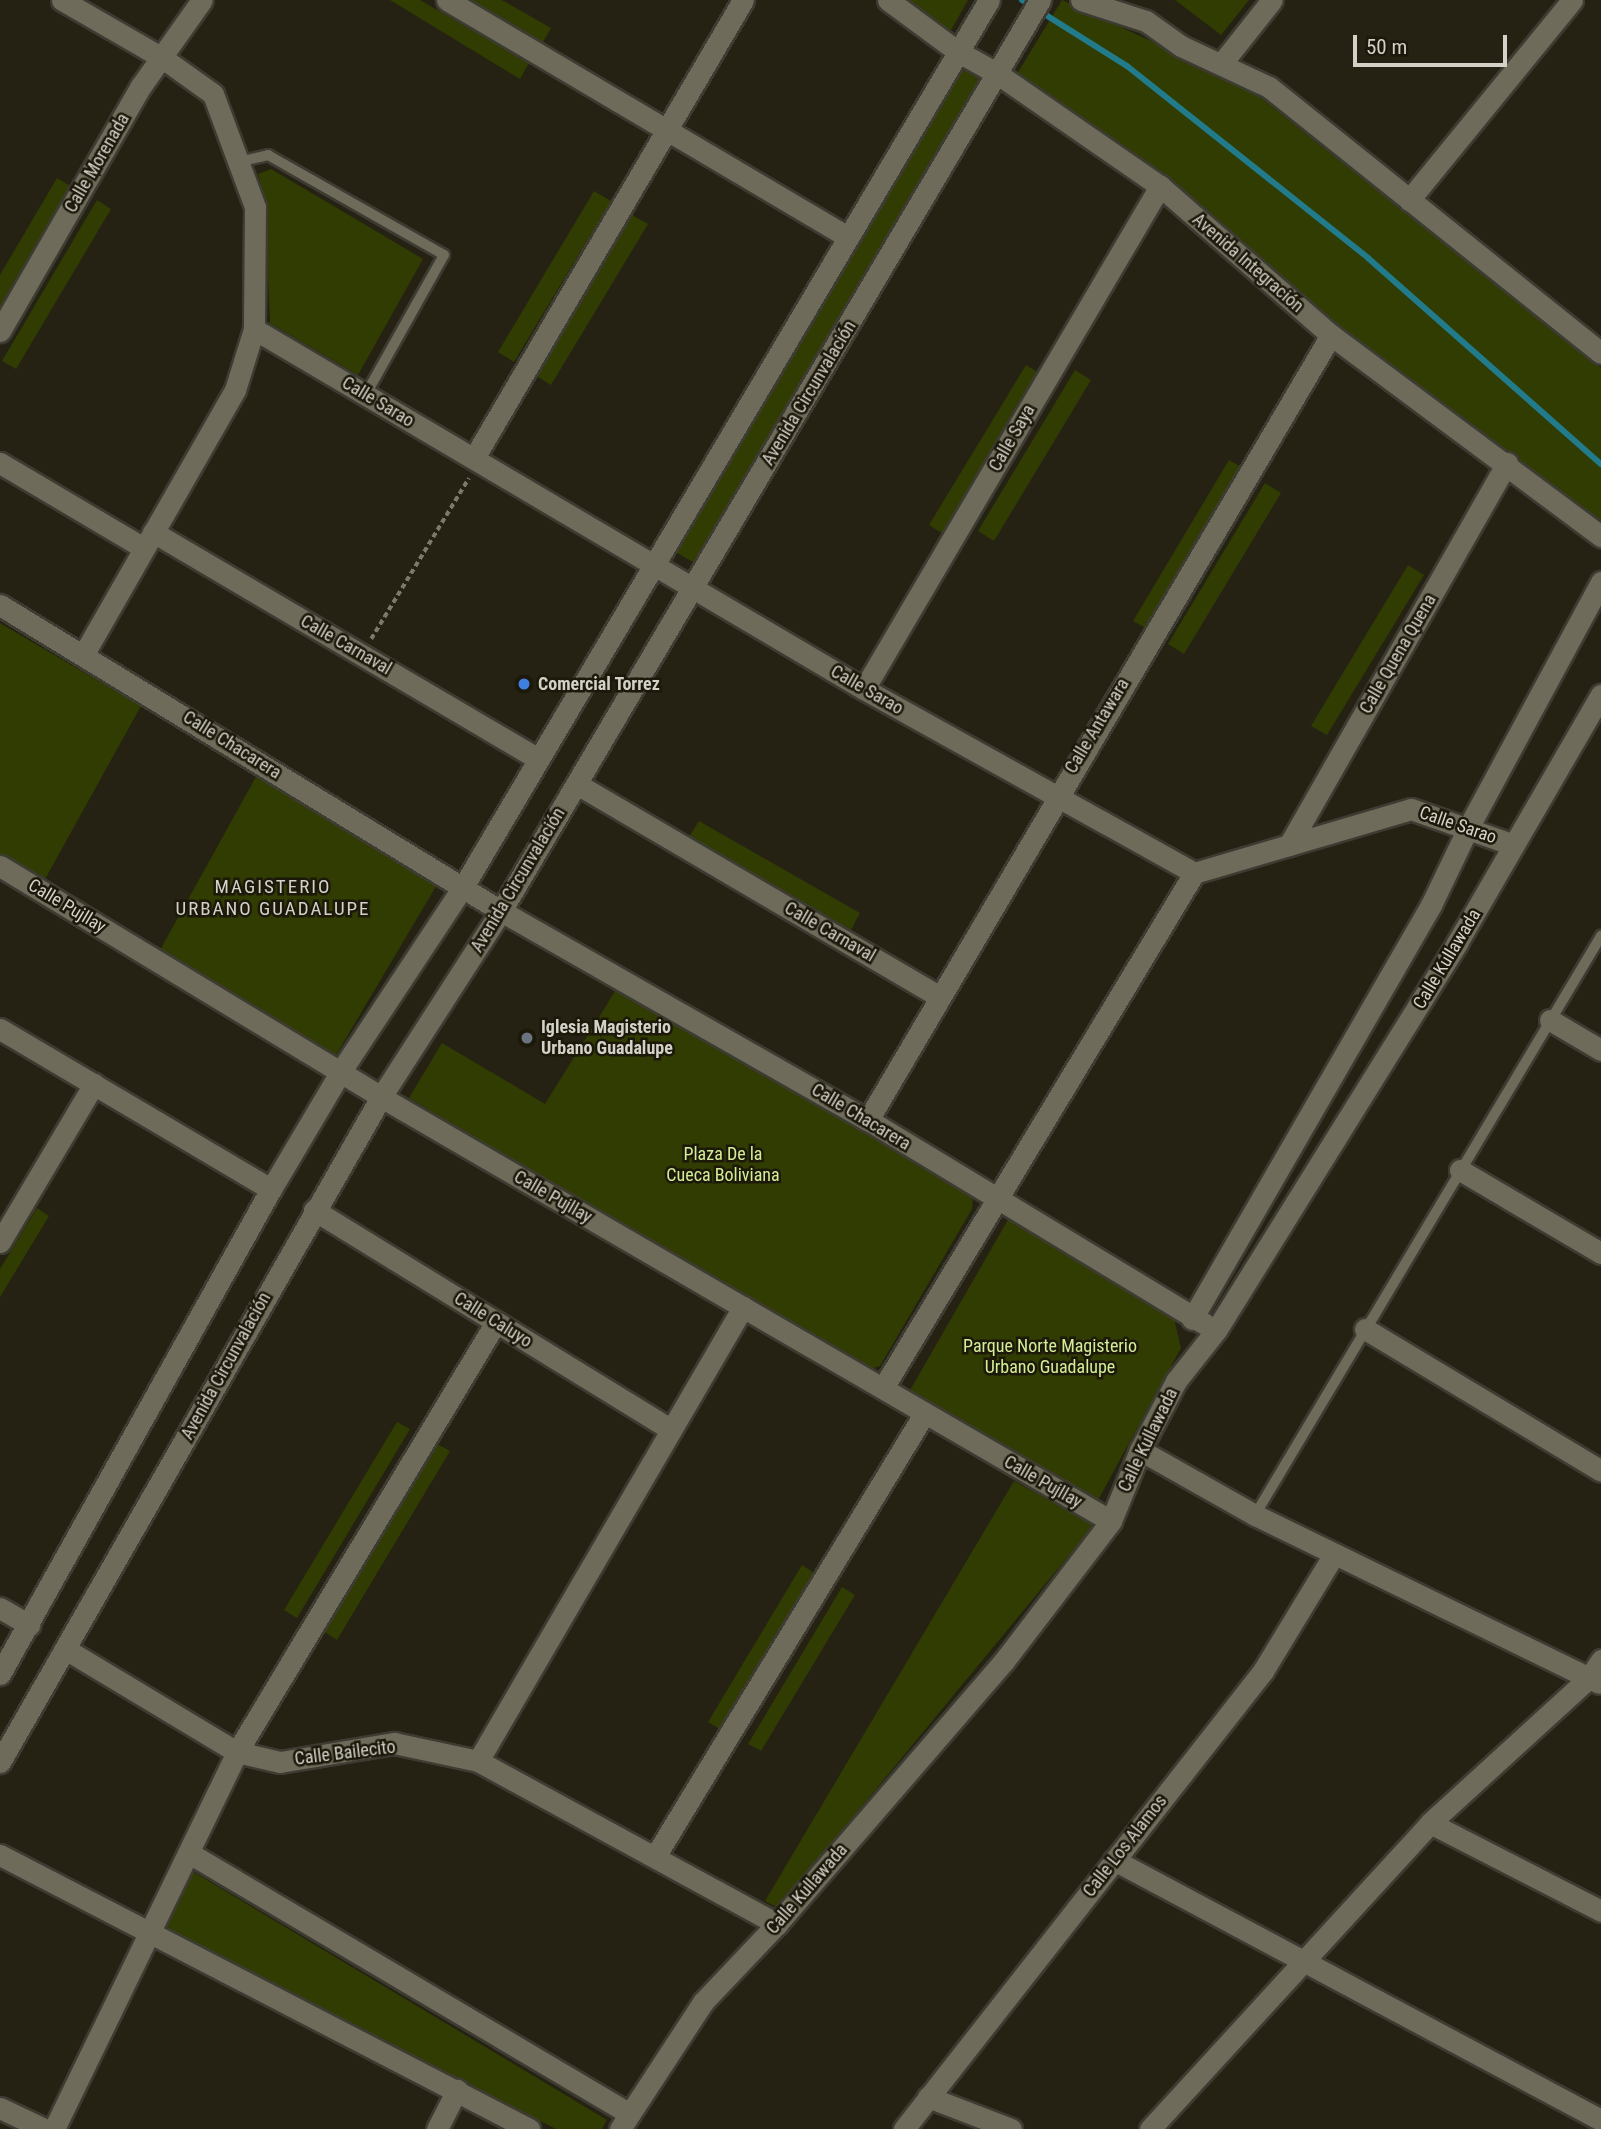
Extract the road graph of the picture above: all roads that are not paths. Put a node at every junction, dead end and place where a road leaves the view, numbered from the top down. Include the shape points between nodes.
1 (62, 0) edge
2 (202, 0) edge
3 (447, 0) edge
4 (743, 0) edge
5 (888, 0) edge
6 (989, 0) edge
7 (1081, 0) edge
8 (1272, 0) edge
9 (1572, 0) edge
10 (1036, 6) edge
11 (957, 51) junction
12 (164, 59) junction
13 (1222, 64) junction
14 (998, 74) junction
15 (667, 130) junction
16 (238, 162) junction
17 (1160, 186) junction
18 (1409, 200) junction
19 (846, 236) junction
20 (254, 329) junction
21 (0, 331) edge
22 (1331, 335) junction
23 (1597, 341) edge
24 (366, 394) junction
25 (477, 460) junction
26 (0, 463) edge
27 (1507, 463) junction
28 (1601, 536) edge
29 (148, 540) junction
30 (653, 564) junction
31 (1601, 582) edge
32 (694, 586) junction
33 (0, 605) edge
34 (84, 654) junction
35 (864, 689) junction
36 (1601, 695) edge
37 (538, 759) junction
38 (577, 784) junction
39 (1056, 795) junction
40 (1468, 828) junction
41 (1289, 845) junction
42 (1514, 845) junction
43 (0, 866) edge
44 (1194, 873) junction
45 (463, 887) junction
46 (502, 911) junction
47 (1601, 936) edge
48 (939, 996) junction
49 (1550, 1020) junction
50 (0, 1030) edge
51 (1601, 1050) edge
52 (341, 1071) junction
53 (94, 1084) junction
54 (380, 1097) junction
55 (868, 1120) junction
56 (1460, 1170) junction
57 (271, 1189) junction
58 (996, 1201) junction
59 (314, 1210) junction
60 (0, 1242) edge
61 (1601, 1253) edge
62 (743, 1307) junction
63 (1192, 1319) junction
64 (496, 1322) junction
65 (1217, 1329) junction
66 (1365, 1329) junction
67 (883, 1388) junction
68 (925, 1414) junction
69 (671, 1430) junction
70 (1140, 1450) junction
71 (1601, 1471) edge
72 (1255, 1515) junction
73 (1111, 1521) junction
74 (1335, 1554) junction
75 (0, 1608) edge
76 (30, 1625) junction
77 (67, 1650) junction
78 (0, 1674) edge
79 (1597, 1674) edge
80 (237, 1752) junction
81 (478, 1760) junction
82 (0, 1762) edge
83 (1430, 1822) junction
84 (189, 1853) junction
85 (0, 1855) edge
86 (656, 1855) junction
87 (1114, 1860) junction
88 (1601, 1911) edge
89 (777, 1924) junction
90 (147, 1933) junction
91 (1303, 1958) junction
92 (457, 2090) junction
93 (928, 2097) junction
94 (0, 2108) edge
95 (1601, 2120) edge
96 (625, 2122) edge
97 (1158, 2127) edge
98 (44, 2129) edge
99 (54, 2129) edge
100 (437, 2129) edge
101 (529, 2129) edge
102 (904, 2129) edge
103 (1012, 2129) edge

1 - 12 street
2 - 12 street, Calle Morenada
3 - 15 street
4 - 15 street
5 - 11 street, Avenida Integración
6 - 11 street
7 - 13 street via 1146,21 1181,46
8 - 13 street
9 - 18 street
10 - 14 street, Avenida Circunvalación
11 - 14 street, Avenida Integración
11 - 19 street
12 - 16 street via 213,94
12 - 21 street, Calle Morenada via 141,86
13 - 18 street via 1269,88
14 - 17 street, Avenida Integración
14 - 32 street, Avenida Circunvalación
15 - 19 street
15 - 25 street
16 - 20 street via 254,207
16 - 24 lane via 268,155 444,255
17 - 22 street, Avenida Integración
17 - 35 street, Calle Saya
18 - 23 street
19 - 30 street
20 - 24 street, Calle Sarao
20 - 29 street via 235,390
22 - 27 street, Avenida Integración
22 - 39 street, Calle Antawara
24 - 25 street, Calle Sarao
25 - 30 street, Calle Sarao
26 - 29 street, Calle Carnaval
27 - 28 street, Avenida Integración
27 - 41 street, Calle Quena Quena
29 - 34 street
29 - 37 street, Calle Carnaval via 362,655
30 - 32 street, Calle Sarao
30 - 37 street
31 - 40 street
32 - 35 street, Calle Sarao
32 - 38 street, Avenida Circunvalación
33 - 34 street, Calle Chacarera
34 - 45 street, Calle Chacarera
35 - 39 street, Calle Sarao
36 - 42 street, Calle Kullawada
37 - 45 street
38 - 46 street, Avenida Circunvalación
38 - 48 street, Calle Carnaval
39 - 44 street, Calle Sarao
39 - 48 street, Calle Antawara
40 - 41 street, Calle Sarao via 1411,809
40 - 42 street, Calle Sarao
40 - 63 street via 1431,905
41 - 44 street, Calle Sarao
42 - 65 street, Calle Kullawada
43 - 52 street, Calle Pujllay
44 - 58 street
45 - 46 street, Calle Chacarera
45 - 52 street
46 - 54 street, Avenida Circunvalación
46 - 55 street, Calle Chacarera
47 - 49 lane
48 - 55 street, Calle Antawara
49 - 51 street
49 - 56 lane
50 - 53 street
52 - 54 street, Calle Pujllay
52 - 57 street
53 - 57 street
53 - 60 street
54 - 59 street, Avenida Circunvalación
54 - 62 street, Calle Pujllay
55 - 58 street, Calle Chacarera
56 - 61 street
56 - 66 lane
57 - 76 street
58 - 63 street, Calle Chacarera
58 - 67 street
59 - 64 street, Calle Caluyo
59 - 77 street, Avenida Circunvalación
62 - 67 street, Calle Pujllay
62 - 69 street
63 - 65 street, Calle Chacarera
64 - 69 street, Calle Caluyo
64 - 80 street
65 - 70 street, Calle Kullawada via 1177,1381
66 - 71 street
66 - 72 lane
67 - 68 street, Calle Pujllay
68 - 73 street, Calle Pujllay
68 - 86 street
69 - 81 street
70 - 72 street
70 - 73 street, Calle Kullawada
72 - 74 street
73 - 89 street, Calle Kullawada via 1004,1661
74 - 79 street
74 - 87 street, Calle Los Alamos via 1263,1671
75 - 76 street
76 - 78 street
77 - 80 street, Calle Bailecito
77 - 82 street, Avenida Circunvalación
79 - 83 street
80 - 81 street, Calle Bailecito via 280,1762 394,1744
80 - 84 street
81 - 86 street, Calle Bailecito
83 - 88 street
83 - 91 street
84 - 90 street
84 - 96 street
85 - 90 street
86 - 89 street, Calle Bailecito
87 - 91 street
87 - 93 street, Calle Los Alamos
89 - 96 street, Calle Kullawada via 703,2002
90 - 92 street
90 - 99 street
91 - 95 street
91 - 97 street
92 - 100 street
92 - 101 street
93 - 102 street, Calle Los Alamos
93 - 103 street
94 - 98 street

